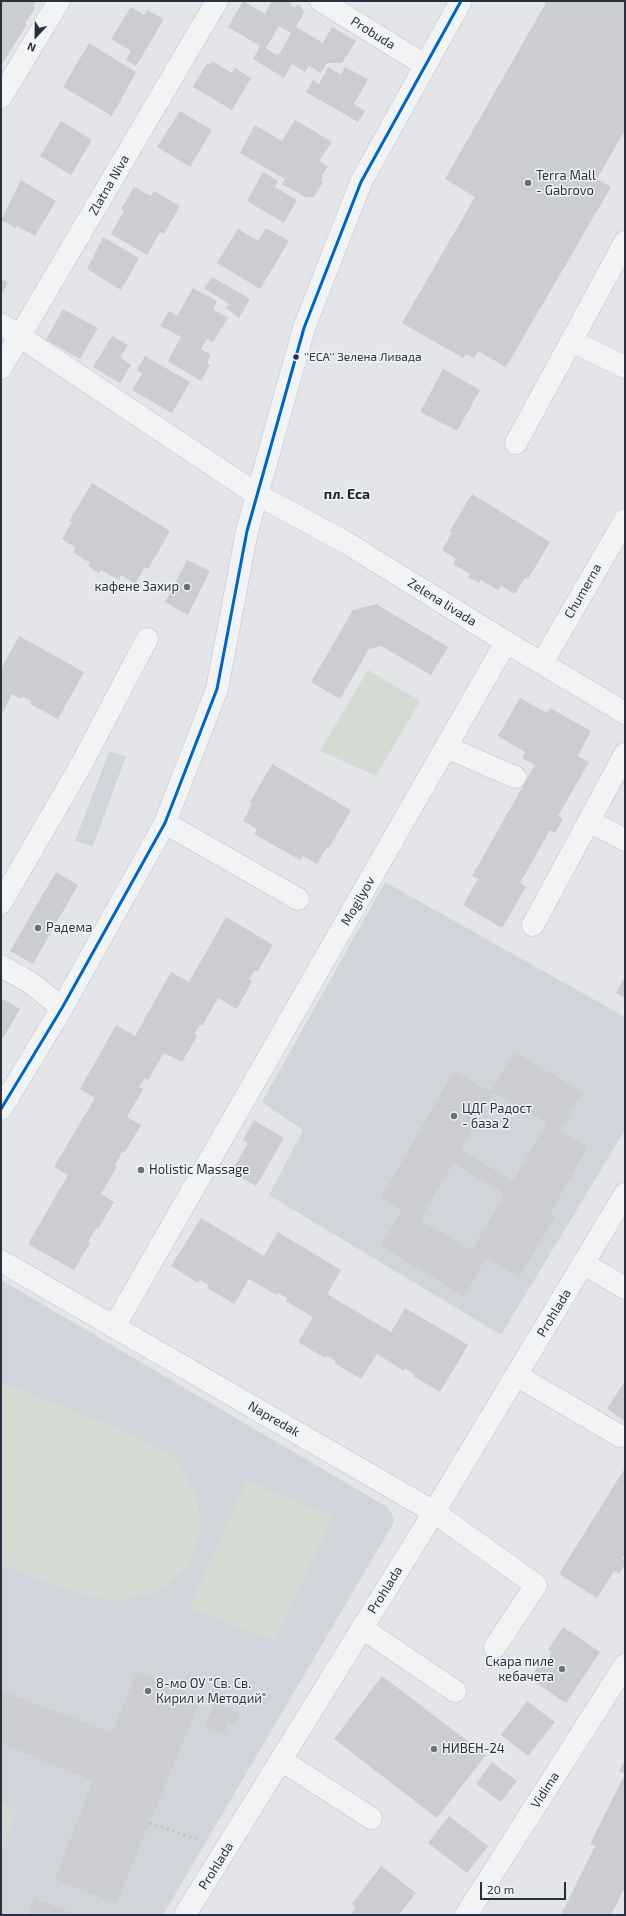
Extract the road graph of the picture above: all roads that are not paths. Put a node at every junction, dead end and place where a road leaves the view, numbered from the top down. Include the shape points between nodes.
1 (59, 1) edge
2 (217, 1) edge
3 (321, 1) edge
4 (461, 1) edge
5 (426, 65) junction
6 (1, 97) edge
7 (625, 242) edge
8 (1, 324) edge
9 (20, 336) junction
10 (572, 341) junction
11 (625, 367) edge
12 (1, 368) edge
13 (516, 443) dead end
14 (258, 495) junction
15 (625, 520) edge
16 (147, 638) dead end
17 (506, 642) junction
18 (542, 663) junction
19 (625, 713) edge
20 (446, 747) junction
21 (625, 754) edge
22 (515, 777) dead end
23 (589, 821) junction
24 (165, 823) junction
25 (625, 840) edge
26 (298, 899) dead end
27 (1, 903) edge
28 (533, 925) dead end
29 (1, 966) edge
30 (62, 1008) junction
31 (1, 1109) edge
32 (625, 1194) edge
33 (1, 1261) edge
34 (584, 1264) junction
35 (625, 1288) edge
36 (114, 1327) junction
37 (516, 1375) junction
38 (620, 1436) dead end
39 (434, 1512) junction
40 (362, 1628) junction
41 (495, 1647) dead end
42 (625, 1665) edge
43 (455, 1691) dead end
44 (281, 1760) junction
45 (371, 1818) dead end
46 (185, 1915) edge
47 (466, 1915) edge

1 - 6 street
2 - 9 street, Zlatna Niva
3 - 5 street, Probuda
4 - 5 street
5 - 14 street via 361,182 304,328
7 - 10 street
8 - 9 street, Zelena livada
9 - 12 street, Zlatna Niva
9 - 14 street, Zelena livada
10 - 11 street
10 - 13 street
14 - 17 street, Zelena livada via 347,543
14 - 24 street via 247,530 217,689
15 - 18 street, Chumerna
16 - 27 street via 81,766
17 - 18 street, Zelena livada
17 - 20 street, Mogilyov
18 - 19 street, Zelena livada
20 - 22 street
20 - 36 street, Mogilyov
21 - 23 street
23 - 25 street
23 - 28 street
24 - 26 street
24 - 30 street
29 - 30 street via 31,983
30 - 31 street
32 - 34 street, Prohlada
33 - 36 street, Napredak
34 - 35 street
34 - 37 street, Prohlada
36 - 39 street, Napredak
37 - 38 street
37 - 39 street, Prohlada
39 - 40 street, Prohlada
39 - 41 street, Napredak via 536,1584
40 - 43 street
40 - 44 street, Prohlada
42 - 47 street, Vidima
44 - 45 street
44 - 46 street, Prohlada

